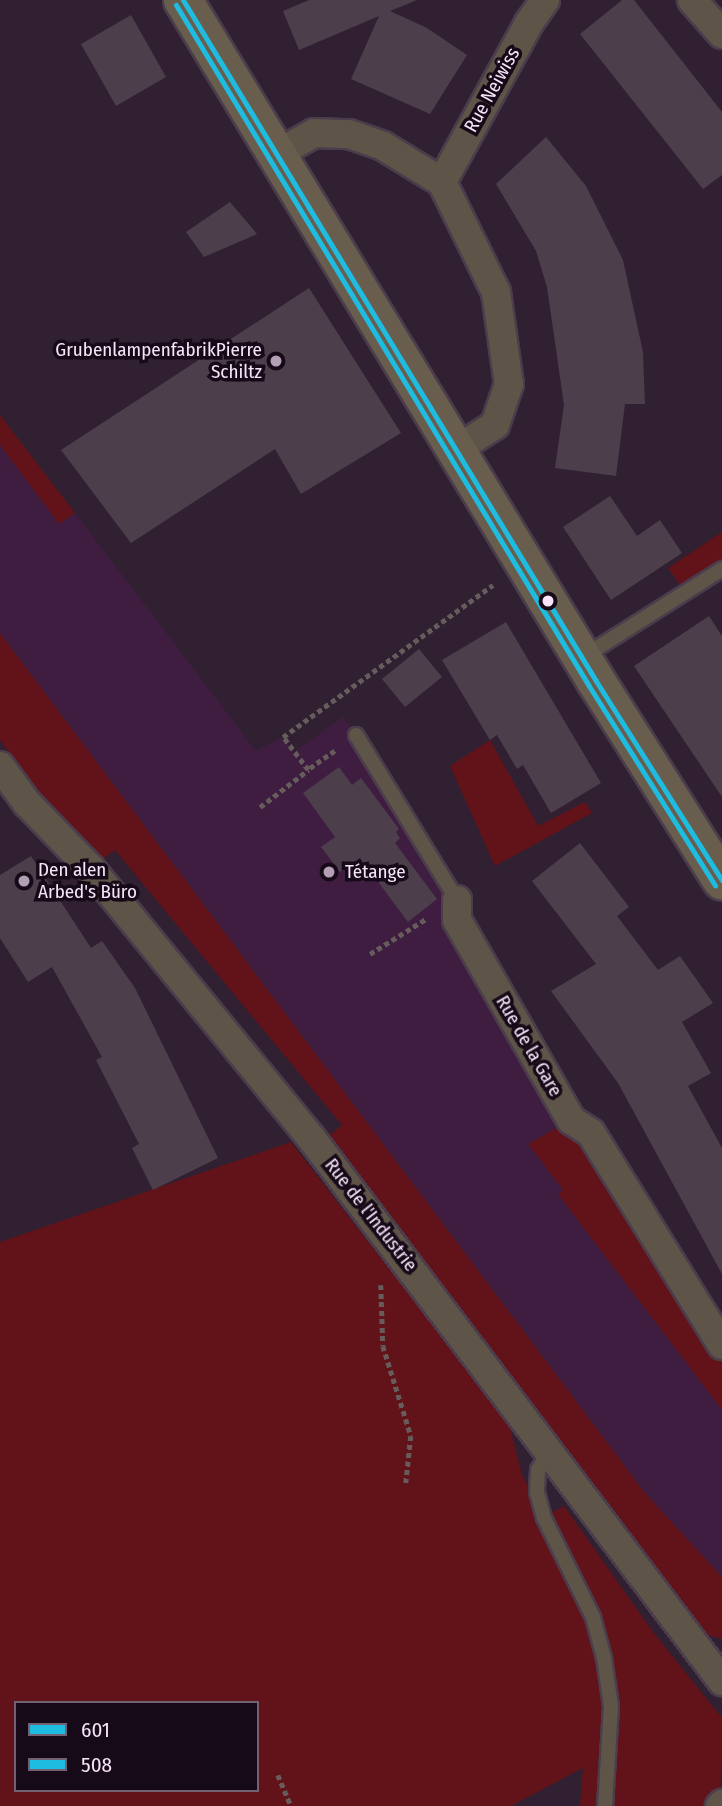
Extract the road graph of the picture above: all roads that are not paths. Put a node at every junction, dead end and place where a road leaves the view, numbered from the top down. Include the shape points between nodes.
1 (183, 0) edge
2 (545, 0) edge
3 (692, 0) edge
4 (722, 34) edge
5 (274, 156) junction
6 (442, 182) junction
7 (457, 449) junction
8 (722, 569) edge
9 (582, 658) junction
10 (356, 736) road end
11 (0, 766) edge
12 (722, 880) edge
13 (457, 906) joint
14 (722, 1345) edge
15 (549, 1451) junction
16 (722, 1681) edge
17 (605, 1806) edge

1 - 5 main road
2 - 6 street, Rue Neiwiss
3 - 4 street
5 - 6 street via 314,133 349,134 383,146
5 - 7 main road
6 - 7 street via 496,292 509,384 495,425
7 - 9 main road
8 - 9 lane
9 - 12 main road
10 - 13 lane, Rue de la Gare
11 - 15 street, Rue de l'Industrie via 27,803 91,869 388,1236
13 - 14 street, Rue de la Gare via 457,920 571,1120 591,1133
15 - 16 street, Rue de l'Industrie
15 - 17 lane via 538,1470 541,1505 593,1617 604,1658 611,1706

